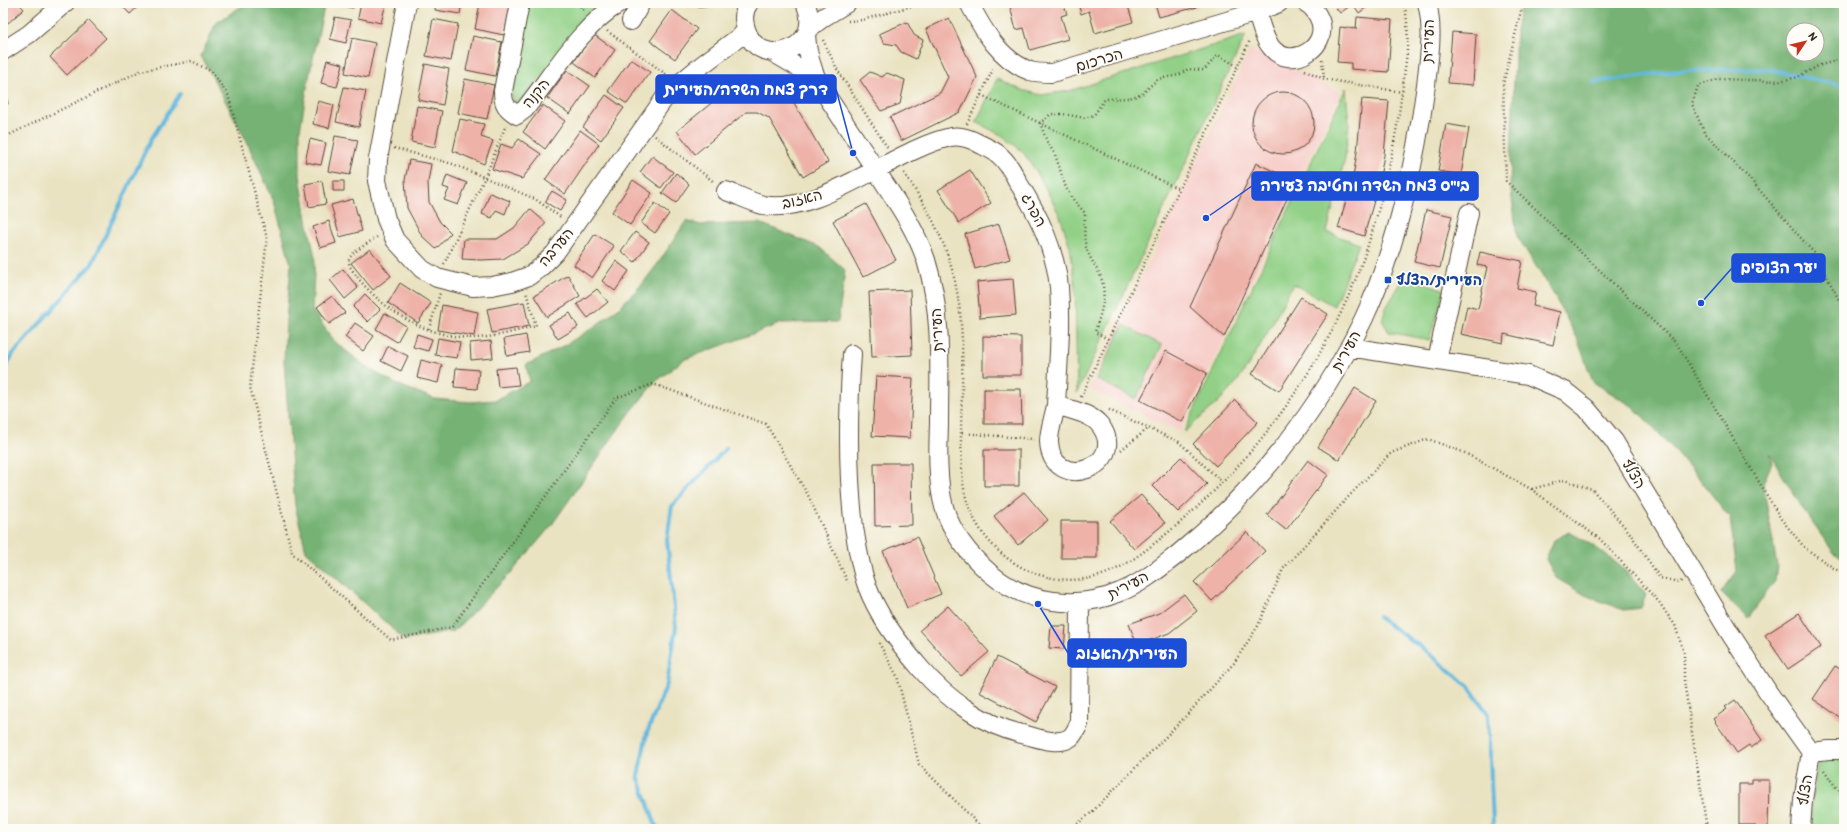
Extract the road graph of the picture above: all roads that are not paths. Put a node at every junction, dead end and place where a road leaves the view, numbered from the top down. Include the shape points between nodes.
1 (65, 3) edge
2 (407, 3) edge
3 (520, 3) edge
4 (620, 3) edge
5 (641, 3) edge
6 (804, 3) edge
7 (848, 3) edge
8 (969, 3) edge
9 (1279, 3) edge
10 (1306, 3) edge
11 (1427, 3) edge
12 (747, 4) edge
13 (1258, 16) junction
14 (632, 21) dead end
15 (810, 29) junction
16 (746, 32) junction
17 (3, 51) edge
18 (772, 52) junction
19 (819, 84) junction
20 (876, 171) junction
21 (726, 191) road end
22 (1469, 213) dead end
23 (1349, 347) junction
24 (852, 354) dead end
25 (1437, 360) junction
26 (1056, 405) junction
27 (1080, 602) junction
28 (1844, 750) edge
29 (1811, 752) junction
30 (1801, 829) edge

1 - 17 street via 29,34
2 - 16 street, הערבה via 380,144 377,181 380,200 395,240 422,269 441,279 473,287 512,282 541,267 555,253 664,99 679,84
3 - 4 street, הקנה via 503,91 503,102 517,115 525,109 594,22
5 - 14 street
6 - 15 street, העירית via 808,10
7 - 15 street
8 - 13 street, הכרכום via 987,35 1015,64 1031,71 1052,73
9 - 13 street, הכרכום
10 - 13 street via 1316,11 1322,29 1320,39 1314,48 1307,54 1297,57 1279,54 1271,47
11 - 23 street, העירית via 1432,31 1422,113 1413,159 1378,284
12 - 16 street via 744,15
15 - 18 street via 792,49
15 - 19 street, העירית via 807,51 810,66
16 - 18 street, העירית via 752,42 761,49
18 - 19 street, העירית via 806,72
19 - 20 street, העירית
20 - 21 street, האזוב via 806,200 784,206 764,205
20 - 26 street, הפרג via 895,158 952,137 972,140 999,155 1010,168 1044,228 1059,287
20 - 27 street, העירית via 917,236 932,285 939,338 938,433 941,487 944,506 958,539 1001,582 1045,600
22 - 25 street
23 - 25 street, הצלף
23 - 27 street, העירית via 1316,402 1248,489 1223,514 1195,540 1145,579 1111,596
24 - 27 street via 848,455 857,547 867,586 887,625 936,686 964,707 1014,732 1061,742 1072,736 1079,724
25 - 29 street, הצלף via 1528,375 1553,385 1581,403 1596,418 1614,441 1768,692
26 - 26 street, הפרג via 1092,418 1100,425 1105,434 1106,449 1095,466 1077,472 1063,468 1055,461 1050,452 1049,440
28 - 29 street
29 - 30 street, הצלף

